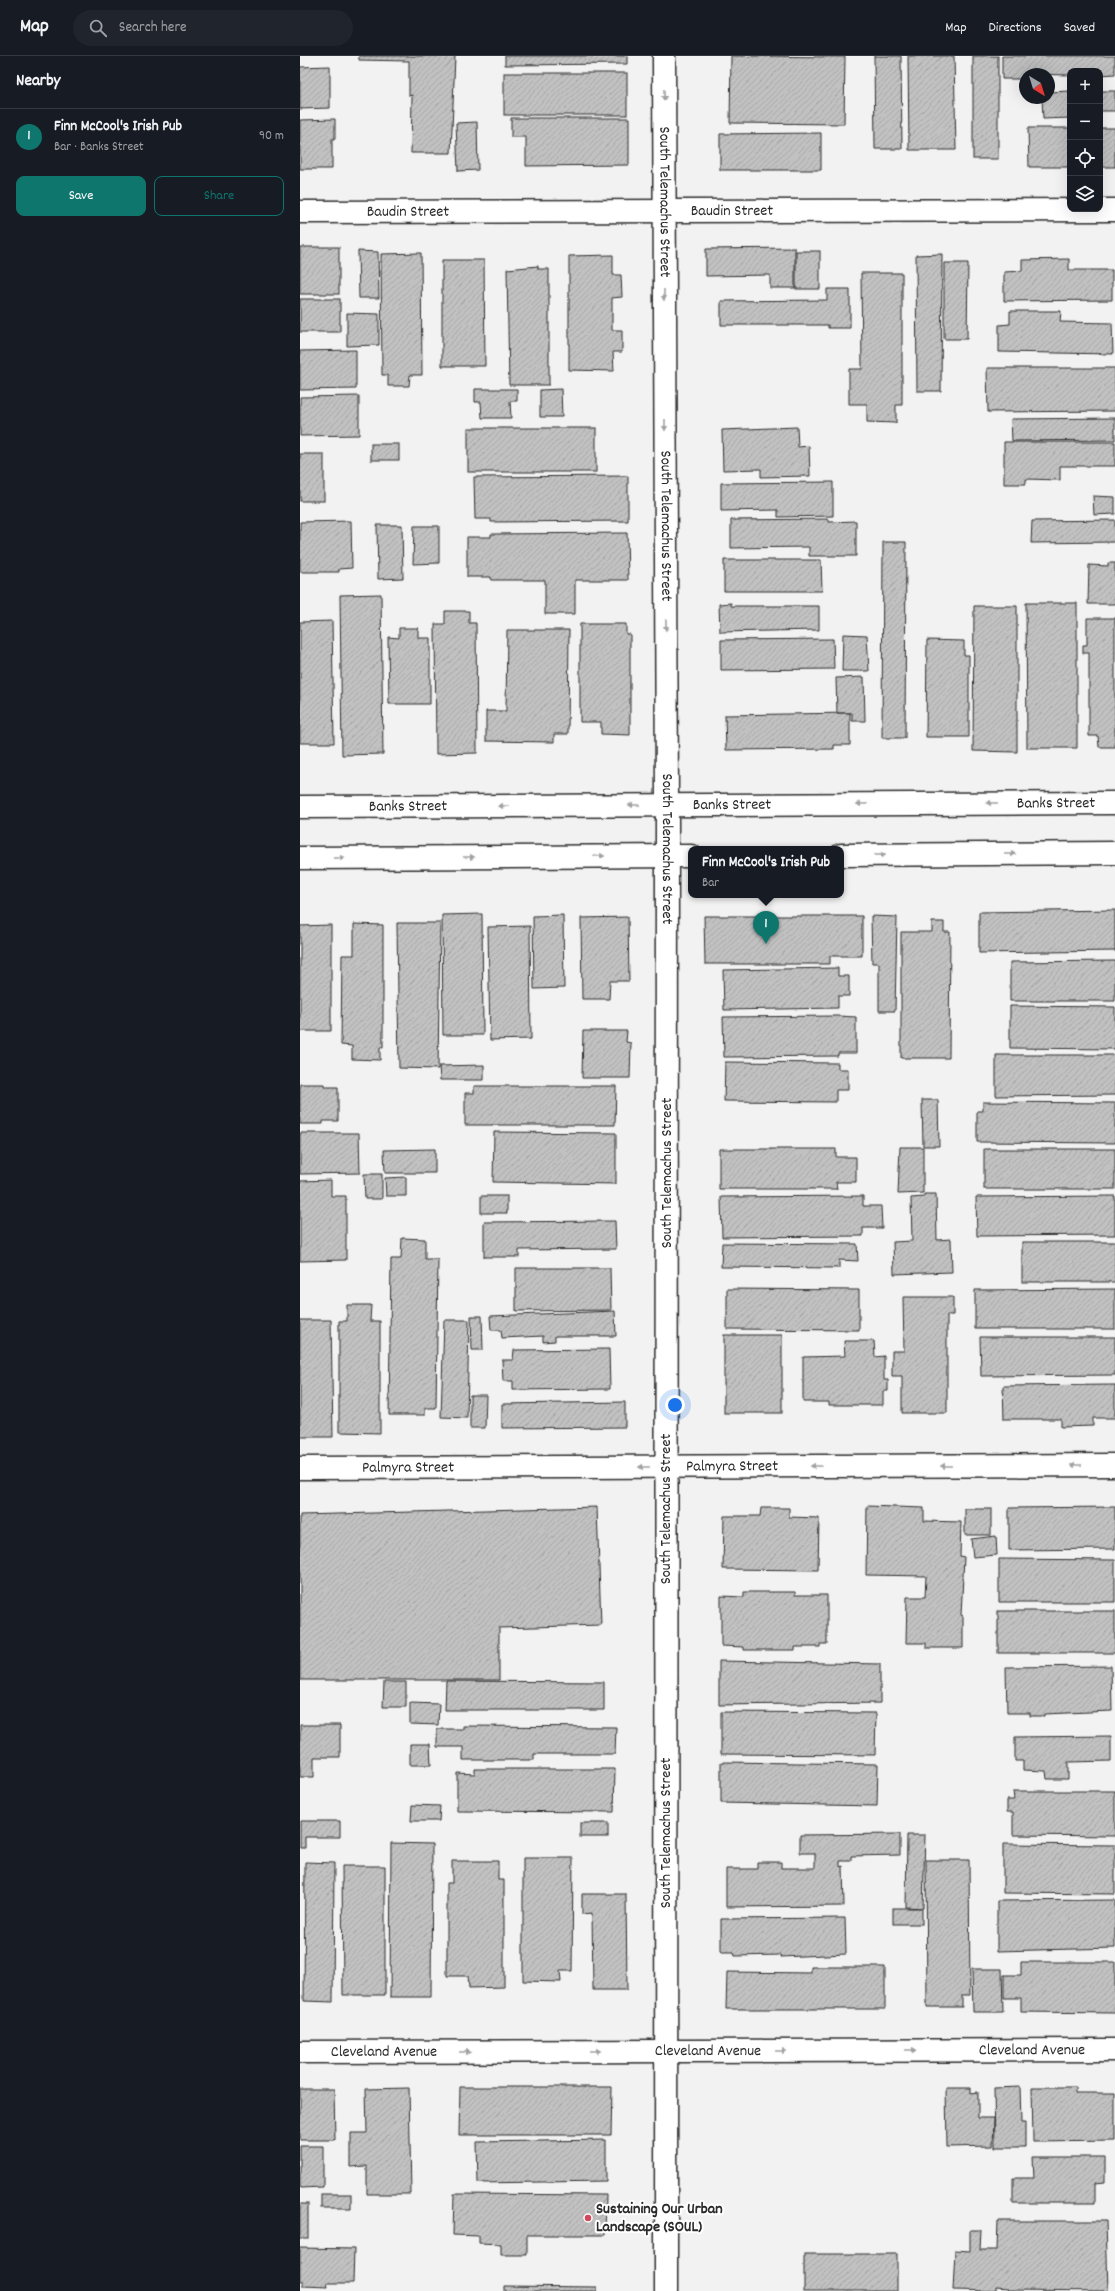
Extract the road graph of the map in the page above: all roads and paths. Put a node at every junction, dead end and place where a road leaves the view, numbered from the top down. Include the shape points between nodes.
1 (664, 56) edge
2 (1115, 210) edge
3 (663, 211) junction
4 (300, 212) edge
5 (1115, 802) edge
6 (667, 805) junction
7 (300, 807) edge
8 (1115, 854) edge
9 (844, 855) edge
10 (667, 856) junction
11 (688, 856) edge
12 (300, 858) edge
13 (1115, 1465) edge
14 (666, 1467) junction
15 (300, 1468) edge
16 (1115, 2050) edge
17 (666, 2051) junction
18 (300, 2052) edge
19 (666, 2291) edge

1 -> 3 street, South Telemachus Street
2 - 3 street, Baudin Street
3 - 4 street, Baudin Street
3 -> 6 street, South Telemachus Street
5 -> 6 street, Banks Street
6 -> 7 street, Banks Street
6 - 10 street, South Telemachus Street
9 -> 8 street
10 - 11 street
12 -> 10 street
10 - 14 street, South Telemachus Street
13 -> 14 street, Palmyra Street
14 -> 15 street, Palmyra Street
14 - 17 street, South Telemachus Street
17 -> 16 street, Cleveland Avenue
18 -> 17 street, Cleveland Avenue
17 - 19 street, South Telemachus Street

